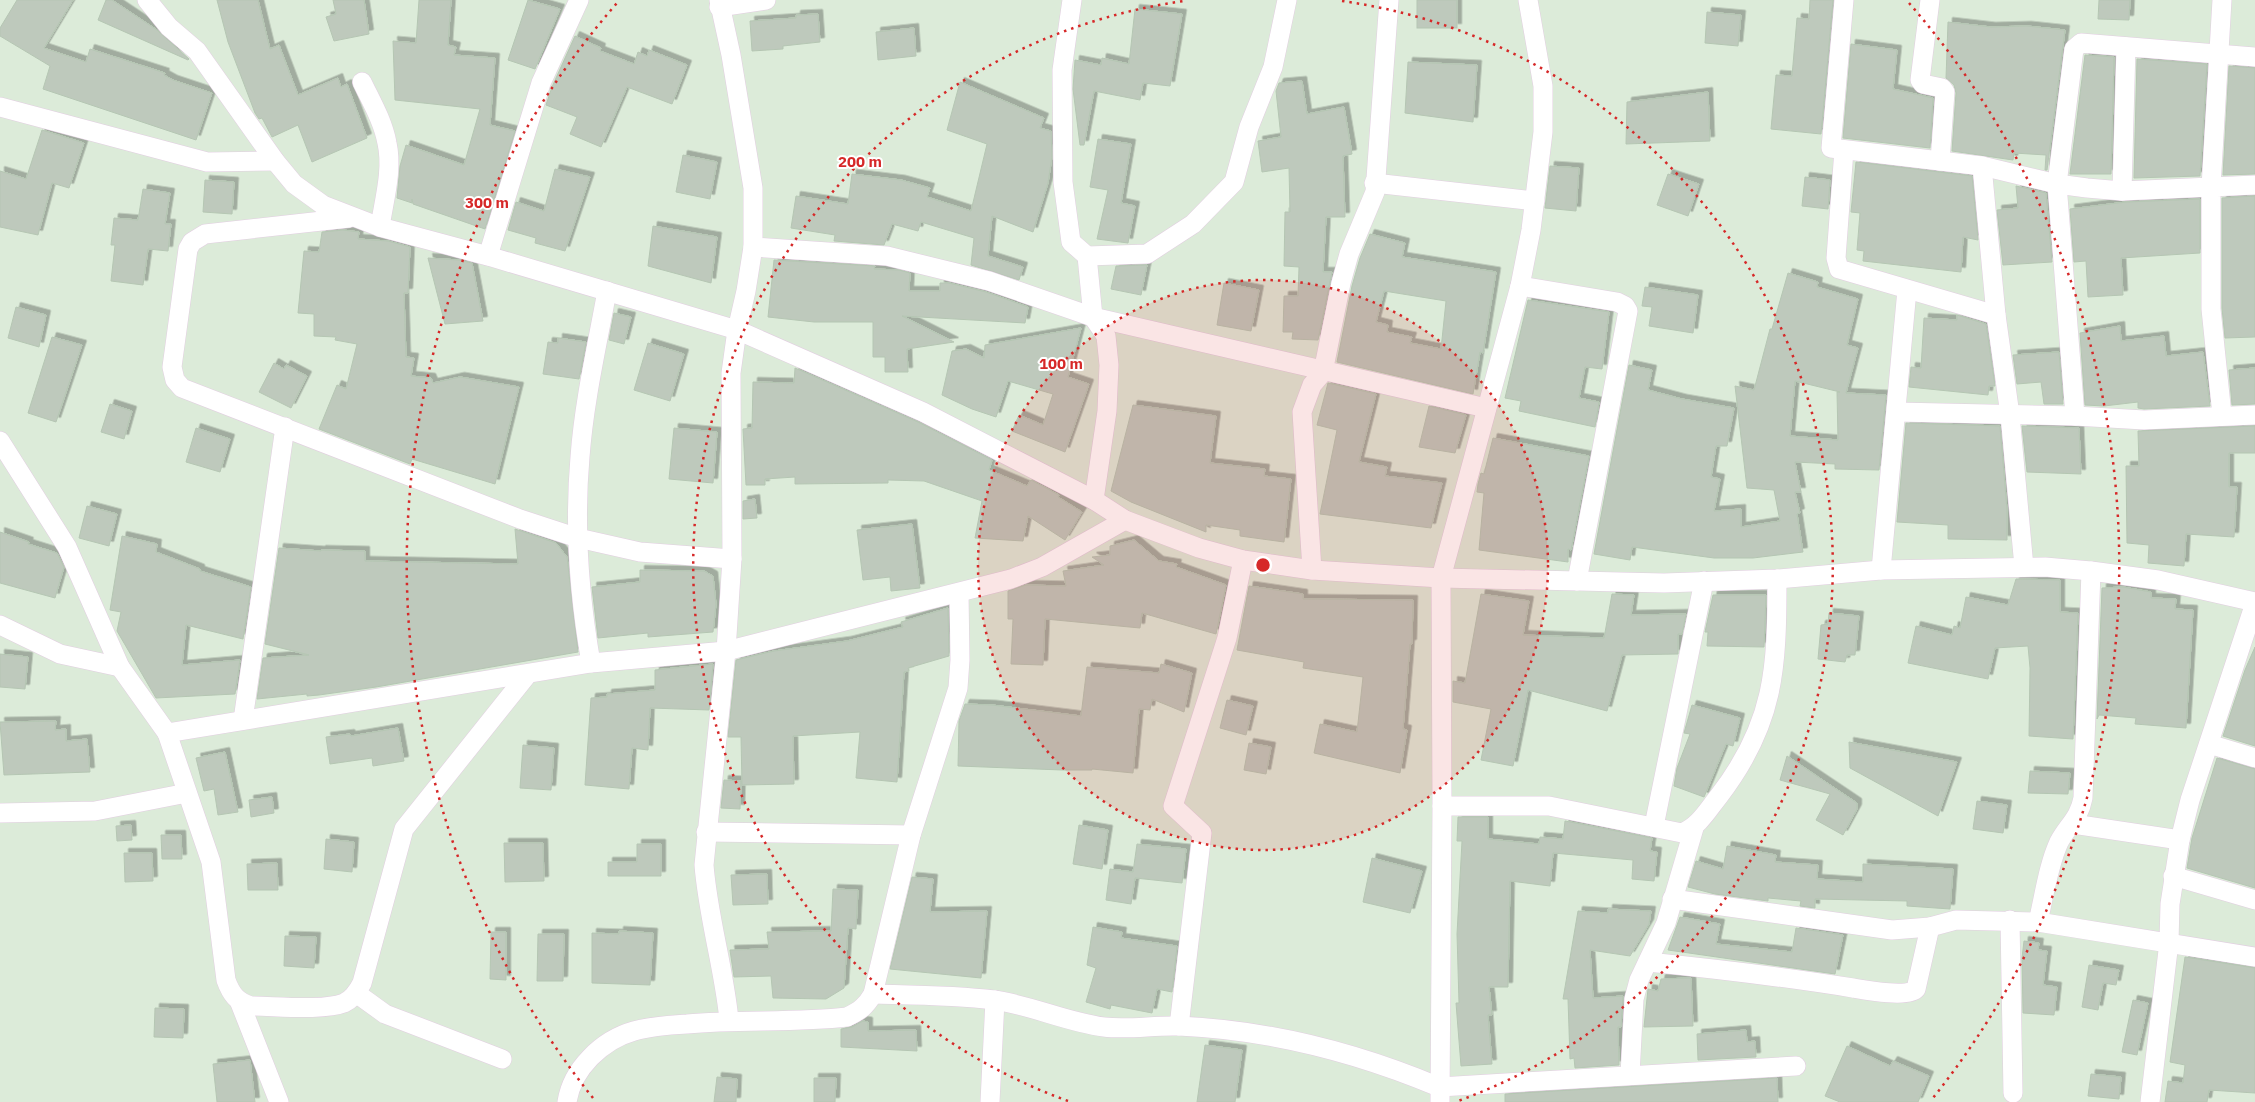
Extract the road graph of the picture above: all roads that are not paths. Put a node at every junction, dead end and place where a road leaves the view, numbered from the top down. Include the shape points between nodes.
1 (147, 0) edge
2 (579, 0) edge
3 (766, 0) edge
4 (1072, 0) edge
5 (1287, 0) edge
6 (1389, 0) edge
7 (1528, 0) edge
8 (1844, 0) edge
9 (1930, 0) edge
10 (2222, 0) edge
11 (719, 3) edge
12 (2126, 47) junction
13 (2220, 55) junction
14 (2255, 57) edge
15 (362, 82) dead end
16 (0, 107) edge
17 (1844, 150) junction
18 (1940, 161) junction
19 (275, 162) junction
20 (1982, 166) junction
21 (1374, 183) junction
22 (2057, 184) junction
23 (2255, 185) edge
24 (2210, 187) junction
25 (2122, 191) junction
26 (1535, 201) junction
27 (351, 218) junction
28 (380, 227) junction
29 (753, 247) junction
30 (488, 256) junction
31 (1087, 256) junction
32 (1520, 286) junction
33 (1907, 290) junction
34 (607, 291) junction
35 (1996, 315) junction
36 (1093, 317) junction
37 (737, 330) junction
38 (1323, 372) junction
39 (1486, 408) junction
40 (1897, 412) junction
41 (2010, 414) junction
42 (2222, 415) junction
43 (2255, 415) edge
44 (2076, 416) junction
45 (285, 427) junction
46 (0, 440) edge
47 (1094, 500) junction
48 (1126, 520) junction
49 (578, 538) junction
50 (732, 559) junction
51 (1243, 560) junction
52 (2024, 567) junction
53 (1312, 570) junction
54 (1881, 570) junction
55 (2091, 571) junction
56 (1441, 578) junction
57 (1777, 579) junction
58 (1577, 581) junction
59 (1704, 581) junction
60 (959, 593) junction
61 (2255, 602) edge
62 (0, 625) edge
63 (726, 651) junction
64 (591, 663) junction
65 (120, 667) junction
66 (527, 675) junction
67 (243, 720) junction
68 (167, 733) junction
69 (2209, 744) junction
70 (2255, 758) edge
71 (187, 793) junction
72 (1442, 806) junction
73 (0, 814) edge
74 (2073, 824) junction
75 (1654, 826) junction
76 (1694, 828) junction
77 (706, 832) junction
78 (912, 835) junction
79 (2180, 840) junction
80 (2173, 876) junction
81 (1672, 899) junction
82 (2255, 900) edge
83 (2010, 920) junction
84 (2038, 922) junction
85 (1930, 927) junction
86 (2170, 942) junction
87 (2255, 956) edge
88 (1648, 962) junction
89 (356, 993) junction
90 (873, 994) junction
91 (995, 1000) junction
92 (240, 1003) junction
93 (729, 1020) junction
94 (1179, 1026) junction
95 (502, 1059) dead end
96 (1796, 1066) dead end
97 (1630, 1075) junction
98 (2012, 1093) dead end
99 (1440, 1095) edge
100 (279, 1102) edge
101 (567, 1102) edge
102 (990, 1102) edge
103 (2150, 1102) edge

1 - 19 street via 169,27 198,51
2 - 30 street via 542,83
3 - 11 street
4 - 31 street via 1062,70 1063,182 1070,242
5 - 31 street via 1273,66 1249,127 1234,182 1193,224 1147,254
6 - 21 street
7 - 26 street via 1543,86 1543,132
8 - 17 street via 1829,145
9 - 18 street via 1920,80 1945,92
10 - 13 street
11 - 29 street via 753,188
12 - 13 street
12 - 22 street via 2081,43 2076,46
12 - 25 street
13 - 14 street
13 - 24 street
15 - 28 street via 388,143 390,163
16 - 19 street via 207,162
17 - 18 street
17 - 33 street via 1837,266
18 - 20 street
19 - 27 street via 294,184 323,205
20 - 22 street
20 - 35 street
21 - 26 street
21 - 38 street via 1375,192 1358,229 1341,283
22 - 25 street
22 - 44 street
23 - 24 street
24 - 25 street
24 - 42 street via 2211,309
26 - 32 street
27 - 28 street
27 - 45 street via 205,234 192,242 188,250 172,367 175,380 182,388
28 - 30 street
29 - 36 street via 887,256 989,281
29 - 37 street
30 - 34 street
31 - 36 street
32 - 39 street
32 - 58 street via 1617,302 1628,311
33 - 35 street
33 - 40 street
34 - 37 street
34 - 49 street via 583,432 577,498
35 - 41 street
36 - 38 street
36 - 47 street via 1106,336 1109,365 1107,411
37 - 47 street via 923,412
37 - 50 street via 731,373
38 - 39 street
38 - 53 street via 1312,385 1302,412
39 - 56 street
40 - 41 street
40 - 54 street
41 - 44 street
41 - 52 street
42 - 43 street
42 - 44 street via 2144,420
45 - 49 street via 520,519
45 - 67 street
46 - 65 street via 67,547
47 - 48 street
48 - 51 street via 1199,548
48 - 60 street via 1042,567
49 - 50 street via 640,552
49 - 64 street via 579,581
50 - 63 street
51 - 53 street
51 - 94 street via 1226,638 1173,806 1202,833
52 - 54 street
52 - 55 street
53 - 56 street
54 - 57 street
55 - 61 street via 2158,580
55 - 74 street via 2083,798
56 - 58 street
56 - 72 street
57 - 59 street
57 - 76 street via 1776,653 1771,694 1764,717 1740,769
58 - 59 street
59 - 75 street
60 - 63 street
60 - 78 street via 958,688
61 - 69 street
62 - 65 street via 60,654
63 - 64 street
63 - 77 street
64 - 66 street
65 - 68 street
66 - 67 street
66 - 89 street via 404,829 362,983
67 - 68 street
68 - 71 street
69 - 70 street
69 - 79 street
71 - 73 street via 95,811
71 - 92 street via 211,862 226,980
72 - 75 street via 1549,806
72 - 99 street
74 - 79 street
74 - 84 street via 2056,850
75 - 76 street via 1682,834
76 - 81 street
77 - 78 street
77 - 93 street via 706,890
78 - 90 street
79 - 80 street
80 - 82 street
80 - 86 street
81 - 85 street via 1892,930
81 - 88 street via 1666,923
83 - 84 street
83 - 85 street via 1956,920
83 - 98 street
84 - 86 street
85 - 88 street via 1916,989 1908,994 1750,972
86 - 87 street
86 - 103 street
88 - 97 street via 1634,998
89 - 92 street via 346,1002 333,1006 251,1006
89 - 95 street via 385,1014
90 - 91 street
90 - 93 street via 863,1008 848,1017
91 - 94 street via 1086,1024 1122,1029
91 - 102 street
92 - 100 street
93 - 101 street via 654,1026 613,1040 580,1069 569,1088
94 - 99 street via 1244,1033 1327,1050 1385,1066
96 - 97 street
97 - 99 street

